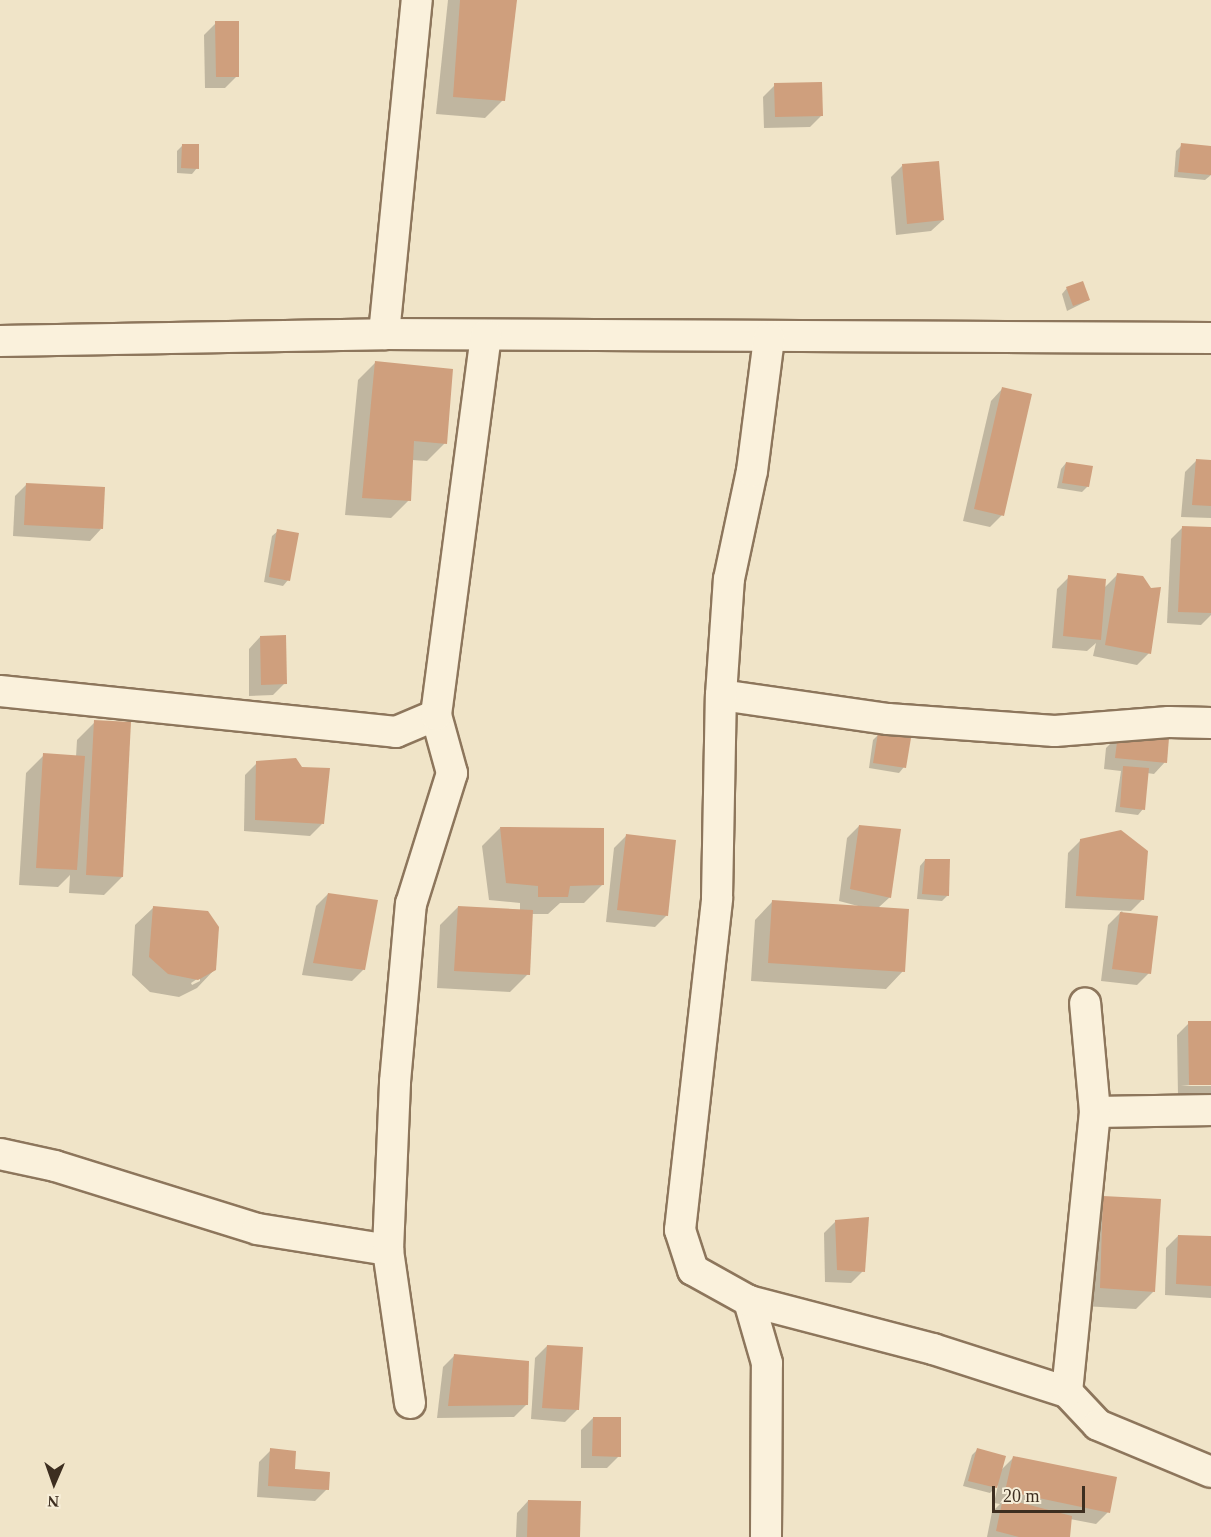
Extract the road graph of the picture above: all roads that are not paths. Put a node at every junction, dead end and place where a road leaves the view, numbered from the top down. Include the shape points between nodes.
1 (417, 0) edge
2 (384, 334) junction
3 (486, 335) junction
4 (770, 338) junction
5 (1211, 338) edge
6 (0, 341) edge
7 (0, 691) edge
8 (721, 695) junction
9 (436, 715) junction
10 (1211, 723) edge
11 (1085, 1003) dead end
12 (1211, 1110) edge
13 (1095, 1112) junction
14 (0, 1154) edge
15 (388, 1250) junction
16 (749, 1301) junction
17 (1067, 1392) junction
18 (410, 1403) dead end
19 (1211, 1473) edge
20 (765, 1537) edge

1 - 2 street
2 - 3 street
2 - 6 street
3 - 4 street
3 - 9 street
4 - 5 street
4 - 8 street via 752,471 729,579
7 - 9 street via 396,732
8 - 10 street via 888,719 1055,731 1169,722
8 - 16 street via 717,898 680,1230 693,1269
9 - 15 street via 452,773 411,904 395,1082
11 - 13 street
12 - 13 street
13 - 17 street
14 - 15 street via 55,1166 258,1229
15 - 18 street
16 - 17 street via 933,1349
16 - 20 street via 767,1363
17 - 19 street via 1098,1425

